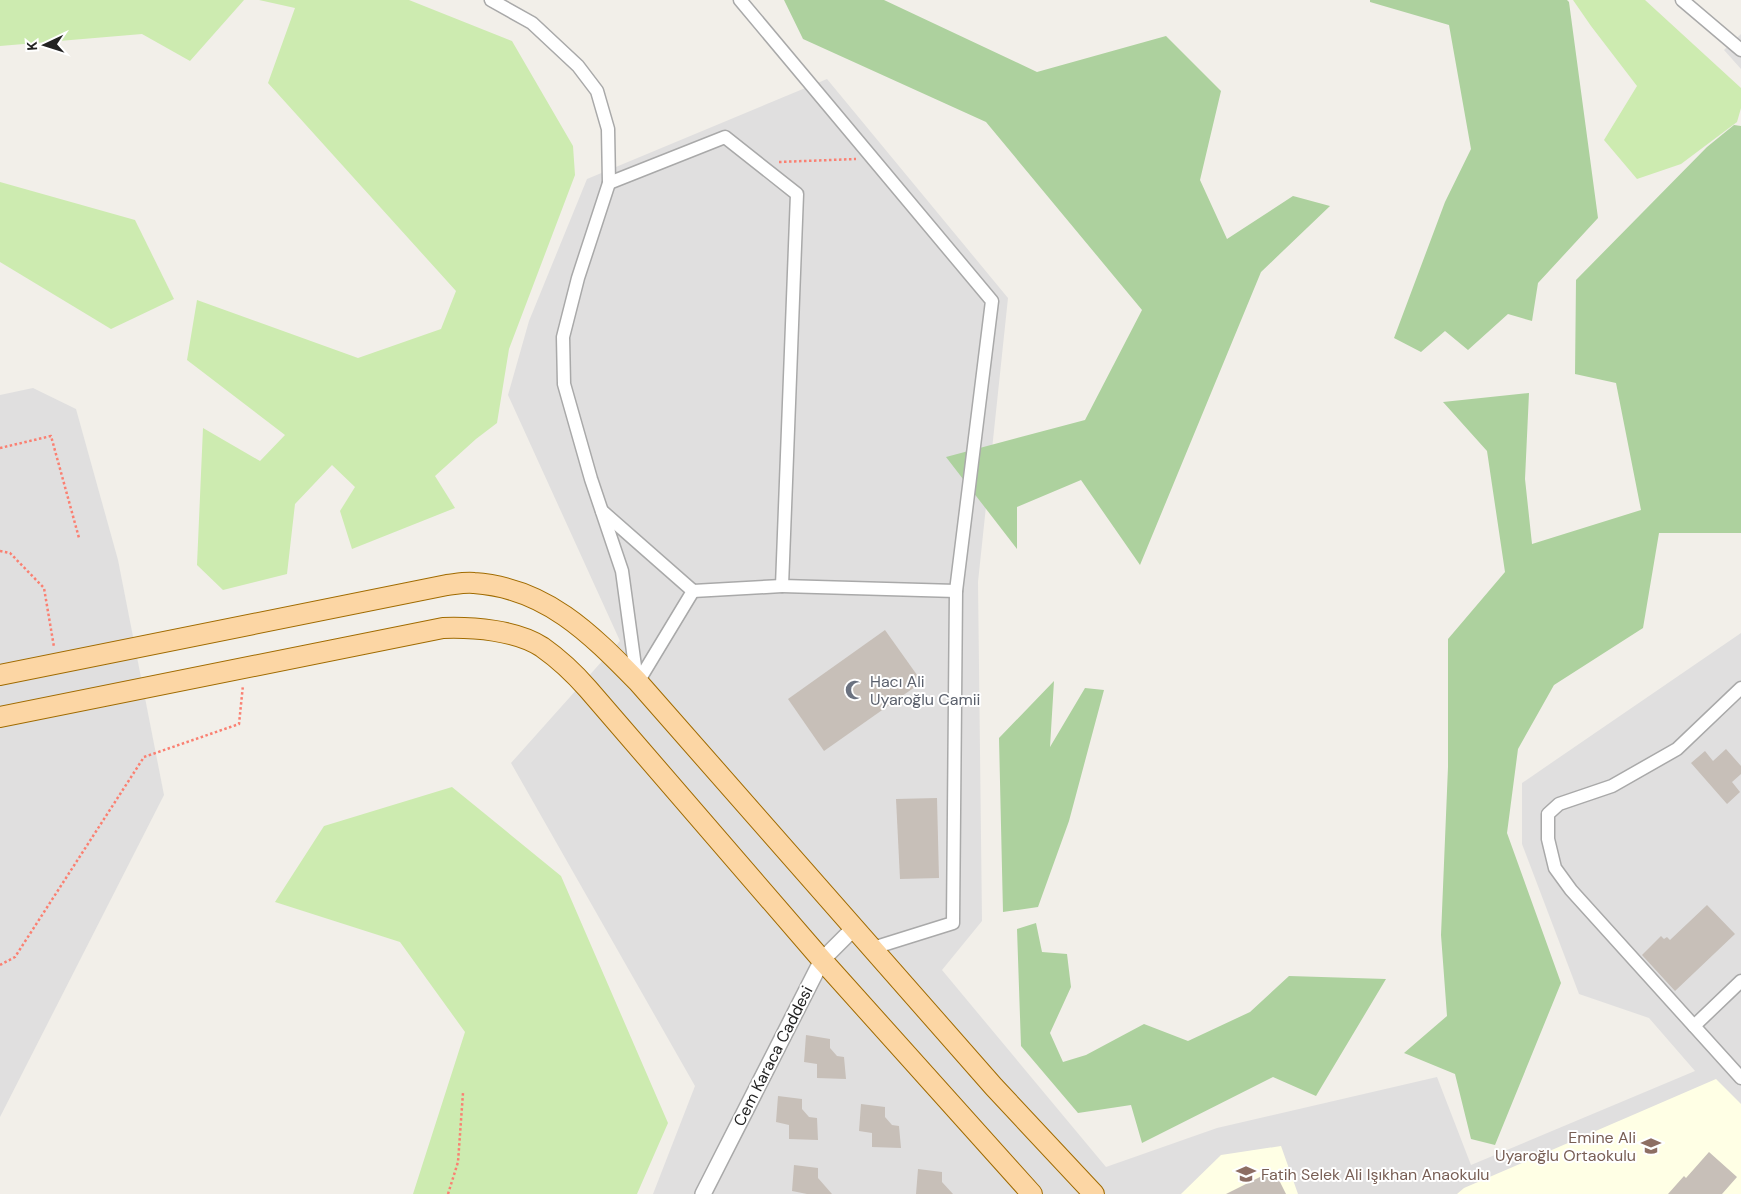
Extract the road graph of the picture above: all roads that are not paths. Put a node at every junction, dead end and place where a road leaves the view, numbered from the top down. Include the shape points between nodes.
1 (491, 0) edge
2 (740, 0) edge
3 (1682, 0) edge
4 (1740, 47) edge
5 (609, 183) junction
6 (601, 510) junction
7 (782, 586) junction
8 (694, 591) junction
9 (956, 591) junction
10 (0, 675) edge
11 (638, 682) junction
12 (1741, 688) edge
13 (0, 717) edge
14 (855, 927) junction
15 (873, 948) junction
16 (822, 960) junction
17 (1741, 981) edge
18 (1694, 1026) junction
19 (1741, 1078) edge
20 (1024, 1191) edge
21 (703, 1194) edge
22 (1094, 1194) edge

1 - 5 street via 532,23 578,66 597,91 608,129
2 - 9 street via 992,301
3 - 4 street
5 - 6 street via 578,278 563,337 564,384
5 - 7 street via 725,137 797,194
6 - 8 street
6 - 11 street via 622,571
7 - 8 street
7 - 9 street
8 - 11 street
9 - 15 street via 953,923
10 - 11 main road via 447,584 473,583 500,587 549,604 596,639
11 - 14 main road
12 - 18 street via 1677,749 1612,786 1559,804 1548,814 1548,839 1556,868 1571,890
13 - 16 main road via 443,628 467,627 510,634 540,645 566,665
14 - 15 main road
14 - 16 street, Cem Karaca Caddesi
15 - 22 main road via 994,1087
16 - 20 main road
16 - 21 street, Cem Karaca Caddesi
17 - 18 street
18 - 19 street

